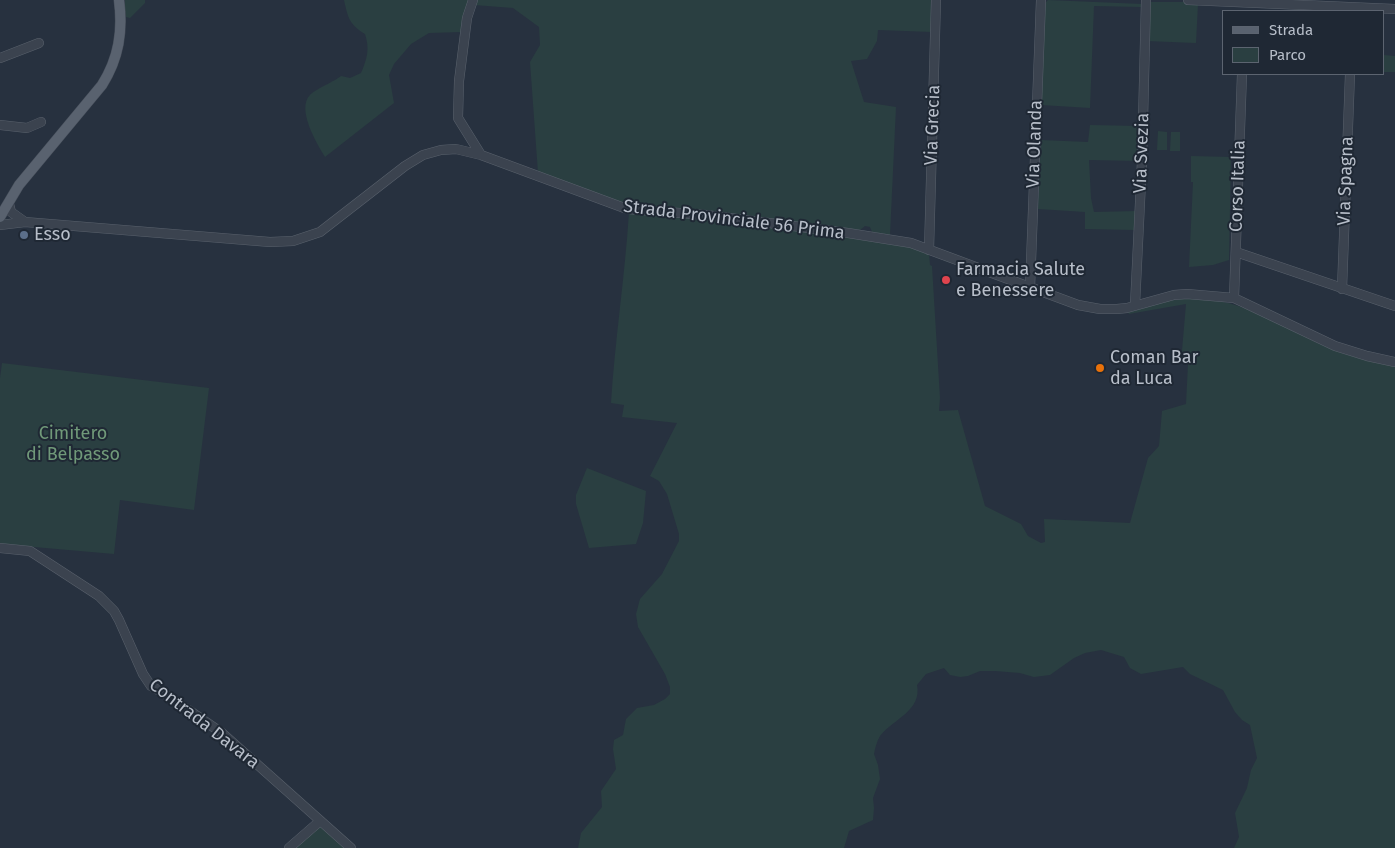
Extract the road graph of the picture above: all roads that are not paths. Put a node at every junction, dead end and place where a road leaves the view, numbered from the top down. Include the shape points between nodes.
1 (119, 0) edge
2 (473, 0) edge
3 (936, 0) edge
4 (1041, 0) edge
5 (1146, 0) edge
6 (1188, 0) edge
7 (1245, 5) edge
8 (1351, 7) edge
9 (1395, 9) edge
10 (38, 43) dead end
11 (0, 58) edge
12 (1242, 75) edge
13 (1350, 75) edge
14 (41, 122) dead end
15 (0, 125) edge
16 (481, 155) junction
17 (4, 209) edge
18 (25, 222) junction
19 (0, 225) edge
20 (930, 250) junction
21 (1236, 252) junction
22 (1030, 288) junction
23 (1342, 289) junction
24 (1234, 298) junction
25 (1135, 305) junction
26 (1395, 306) edge
27 (1395, 362) edge
28 (0, 548) edge
29 (320, 821) junction
30 (289, 848) edge
31 (351, 848) edge

1 - 17 main road via 122,26 109,73
2 - 16 street via 467,18 458,81 458,118
3 - 20 street, Via Grecia
4 - 22 street, Via Olanda
5 - 25 street, Via Svezia
6 - 7 street
7 - 8 street
8 - 9 street
10 - 11 street
12 - 21 street, Corso Italia
13 - 23 street, Via Spagna
14 - 15 street via 27,128
16 - 18 street, Strada Provinciale 56 Prima via 456,149 415,158 320,232 293,241 270,242
16 - 20 street, Strada Provinciale 56 Prima via 627,209 706,215 848,233 910,243
17 - 18 street
18 - 19 street, Strada Provinciale 56 Prima
20 - 22 street, Strada Provinciale 56 Prima
21 - 23 street
21 - 24 street, Corso Italia
22 - 25 street, Strada Provinciale 56 Prima via 1089,308 1117,309
23 - 26 street
24 - 25 street, Strada Provinciale 56 Prima via 1174,295
24 - 27 street, Strada Provinciale 56 Prima via 1335,346
28 - 29 street, Contrada Davara via 30,551 99,596 114,611 151,686 222,733
29 - 30 street
29 - 31 street, Contrada Davara

